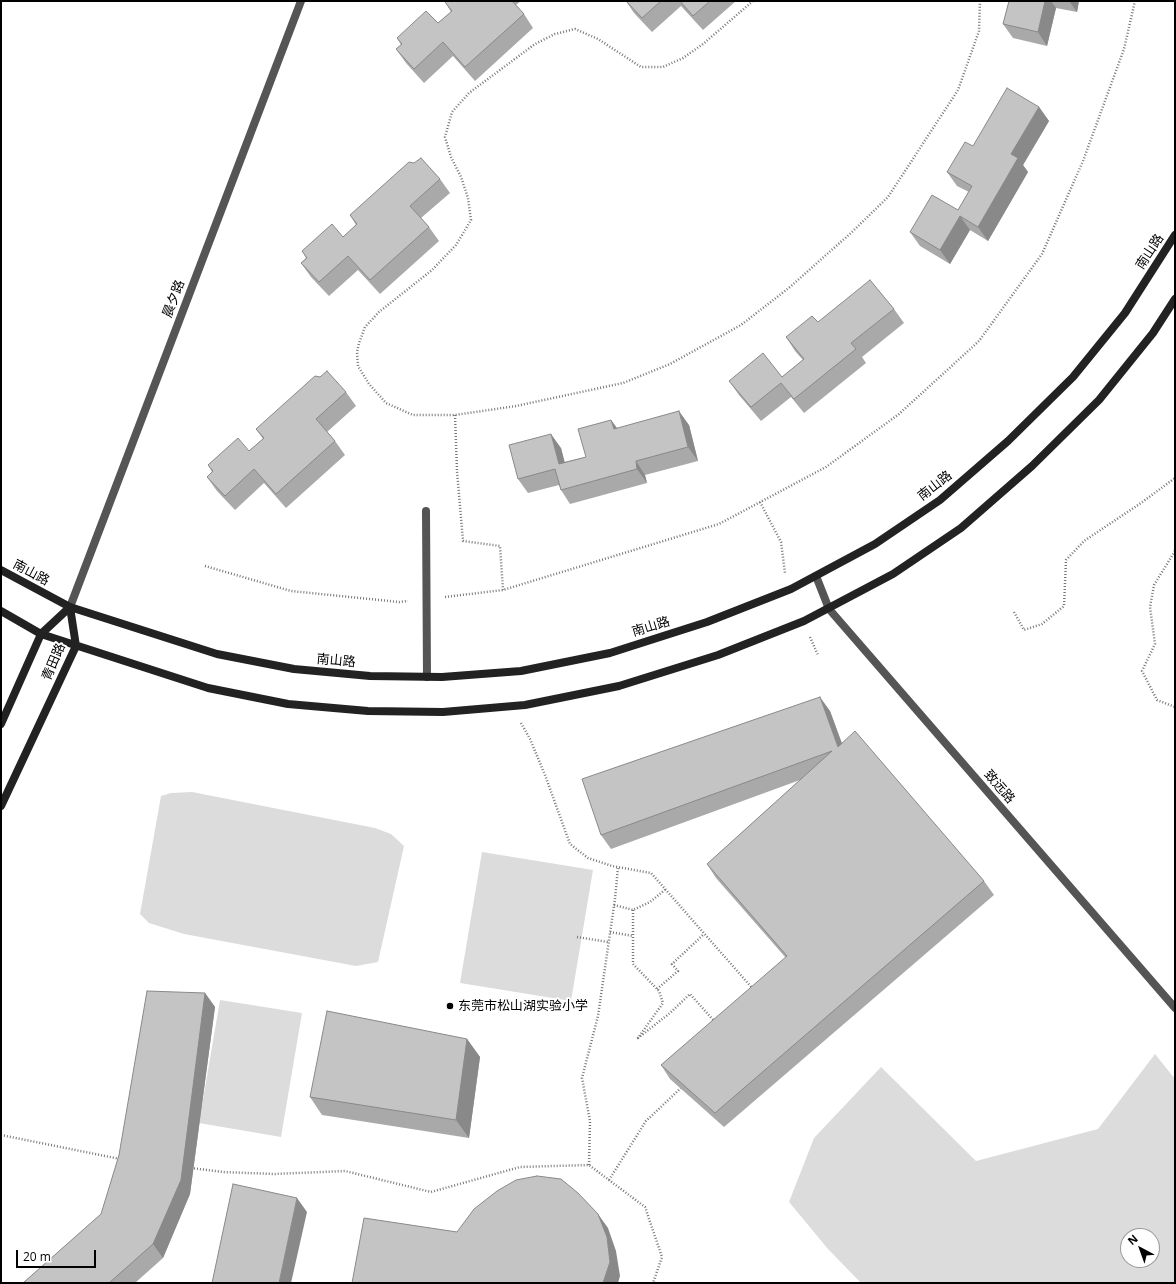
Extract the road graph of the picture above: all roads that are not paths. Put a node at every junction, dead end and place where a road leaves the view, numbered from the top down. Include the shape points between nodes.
1 (301, 1) edge
2 (1175, 235) edge
3 (1175, 299) edge
4 (426, 511) dead end
5 (1, 570) edge
6 (816, 576) junction
7 (70, 606) junction
8 (829, 608) junction
9 (1, 611) edge
10 (41, 634) junction
11 (76, 646) junction
12 (427, 677) junction
13 (1, 724) edge
14 (1, 806) edge
15 (1175, 1008) edge

1 - 7 street, 晨夕路
2 - 6 main road, 南山路 via 1125,312 1073,377 1008,441 940,500 875,544
3 - 8 main road via 1153,333 1099,400 1032,466 961,528 893,574
4 - 12 street
5 - 7 main road, 南山路
6 - 8 street, 致远路
6 - 12 main road, 南山路 via 791,589 707,622 610,652 521,671
7 - 10 main road, 青田路
7 - 11 main road, 青田路
7 - 12 main road, 南山路 via 217,654 286,668 370,676
8 - 11 main road via 804,621 718,655 619,686 525,705 443,712 368,711 288,704 208,688
8 - 15 street, 致远路
9 - 10 main road
10 - 11 main road
10 - 13 main road, 青田路
11 - 14 main road, 青田路

